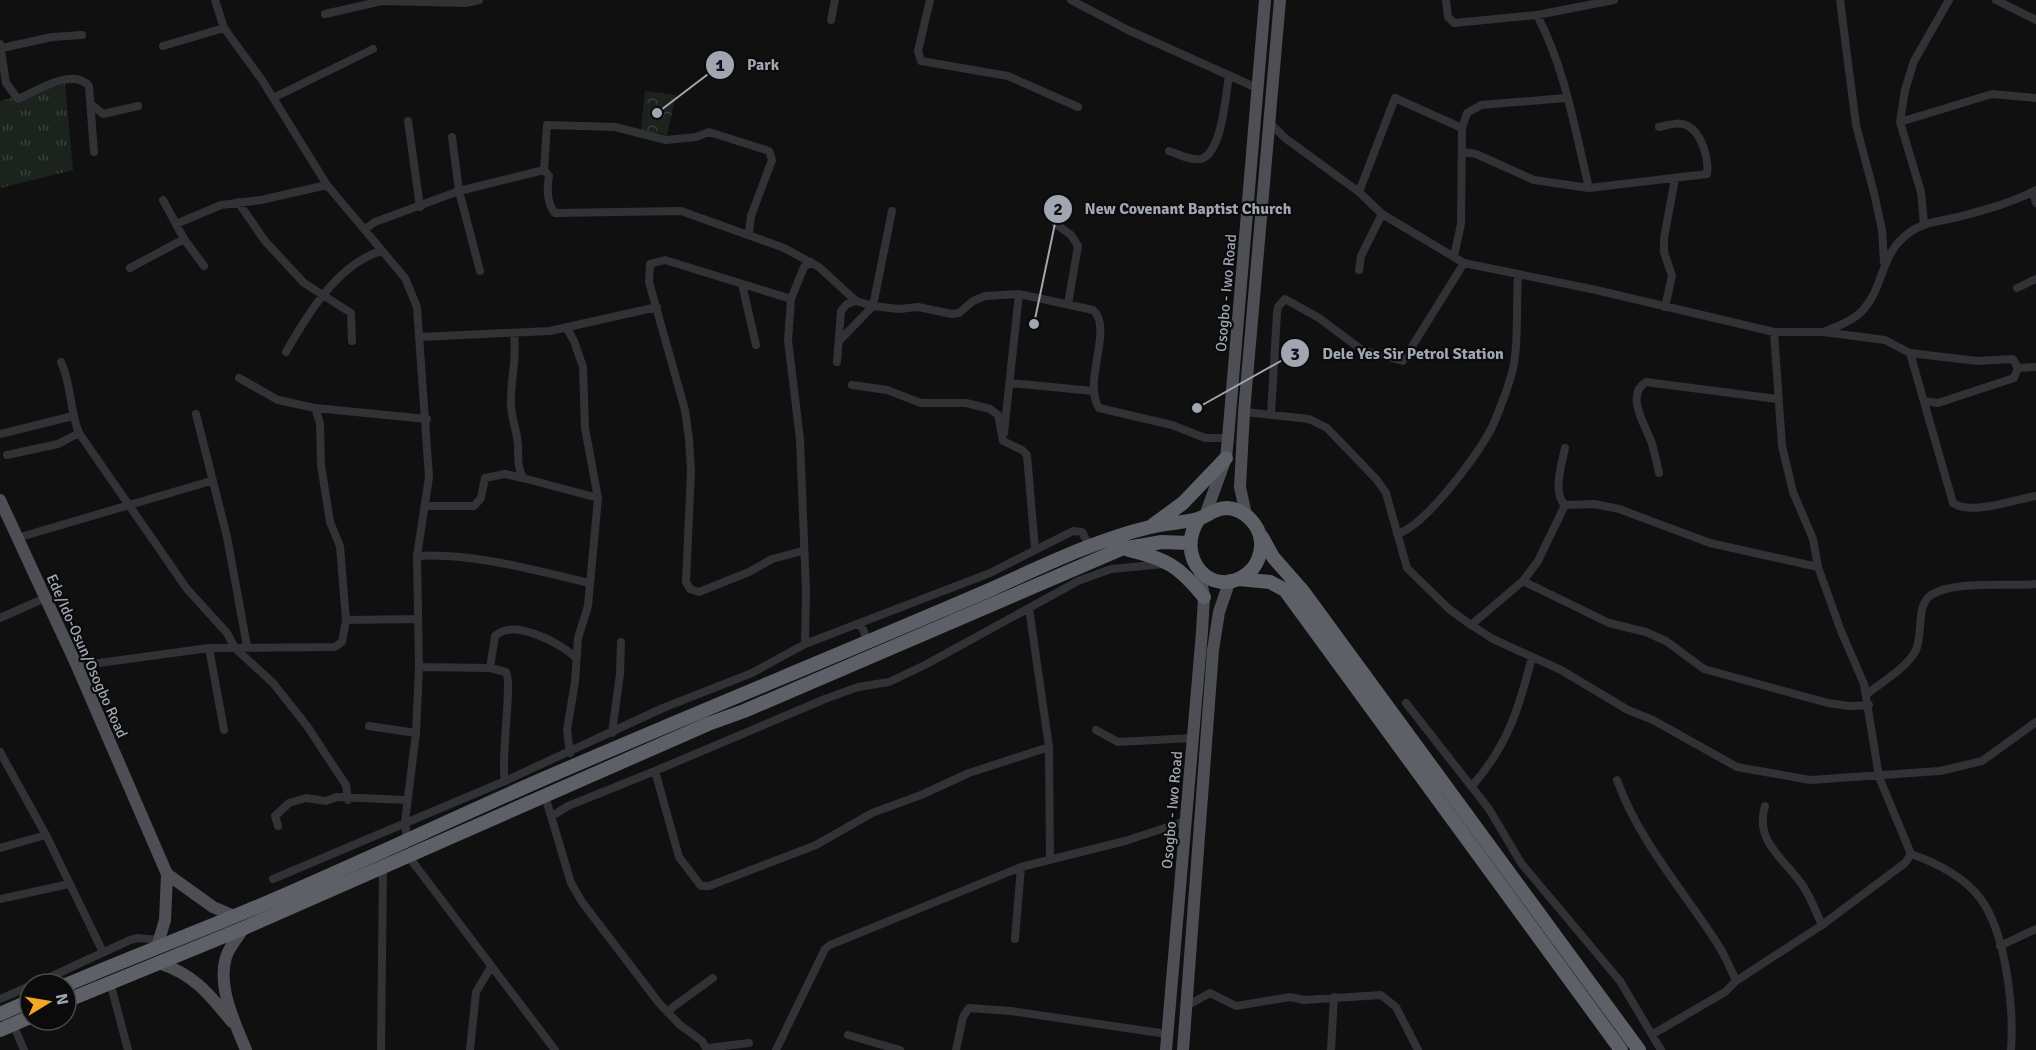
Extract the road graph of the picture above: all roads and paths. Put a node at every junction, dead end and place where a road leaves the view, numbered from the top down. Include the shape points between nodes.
1 (215, 0) edge
2 (479, 0) edge
3 (835, 0) edge
4 (930, 0) edge
5 (1071, 0) edge
6 (1265, 0) edge
7 (1280, 0) edge
8 (1446, 0) edge
9 (1614, 0) edge
10 (1840, 0) edge
11 (1949, 0) edge
12 (1996, 0) edge
13 (1079, 3) edge
14 (325, 14) dead end
15 (1537, 15) junction
16 (831, 20) dead end
17 (2036, 20) edge
18 (224, 28) junction
19 (82, 35) dead end
20 (1, 46) edge
21 (163, 46) dead end
22 (373, 49) dead end
23 (1229, 75) junction
24 (1257, 88) junction
25 (273, 98) junction
26 (1566, 98) junction
27 (2036, 98) edge
28 (91, 104) junction
29 (138, 106) dead end
30 (1078, 107) dead end
31 (408, 121) dead end
32 (1269, 122) junction
33 (1900, 122) junction
34 (1462, 128) junction
35 (1659, 128) dead end
36 (452, 137) dead end
37 (1169, 151) dead end
38 (94, 152) dead end
39 (1463, 152) junction
40 (544, 170) junction
41 (1675, 178) junction
42 (327, 185) junction
43 (1589, 188) junction
44 (459, 191) junction
45 (2035, 191) edge
46 (1359, 192) junction
47 (163, 200) dead end
48 (238, 202) junction
49 (2036, 203) edge
50 (420, 207) junction
51 (892, 211) dead end
52 (1382, 214) junction
53 (176, 224) junction
54 (1056, 224) dead end
55 (1924, 224) junction
56 (365, 229) junction
57 (748, 233) junction
58 (184, 239) junction
59 (382, 251) junction
60 (1454, 256) junction
61 (811, 262) junction
62 (1884, 262) junction
63 (1464, 263) junction
64 (204, 266) dead end
65 (804, 267) junction
66 (819, 267) junction
67 (130, 268) dead end
68 (1359, 270) dead end
69 (480, 272) dead end
70 (1518, 276) junction
71 (2036, 279) edge
72 (742, 284) junction
73 (2017, 288) dead end
74 (1019, 294) junction
75 (322, 295) junction
76 (791, 299) junction
77 (856, 301) junction
78 (1068, 304) junction
79 (873, 306) junction
80 (657, 307) junction
81 (1665, 307) junction
82 (566, 327) junction
83 (1774, 332) junction
84 (1824, 332) junction
85 (514, 334) junction
86 (421, 337) junction
87 (840, 340) junction
88 (352, 341) dead end
89 (756, 345) dead end
90 (286, 352) dead end
91 (1910, 353) junction
92 (61, 362) dead end
93 (837, 362) dead end
94 (2036, 367) edge
95 (2018, 368) junction
96 (239, 378) dead end
97 (1010, 383) junction
98 (852, 385) dead end
99 (1093, 391) junction
100 (1777, 399) junction
101 (1924, 401) junction
102 (315, 408) junction
103 (336, 410) junction
104 (1244, 412) junction
105 (196, 414) dead end
106 (1270, 414) junction
107 (73, 416) junction
108 (427, 419) junction
109 (320, 423) junction
110 (78, 433) junction
111 (0, 434) edge
112 (1228, 438) junction
113 (1003, 441) junction
114 (1565, 448) dead end
115 (7, 455) dead end
116 (1226, 458) junction
117 (1659, 473) dead end
118 (523, 478) junction
119 (211, 481) junction
120 (2036, 496) edge
121 (598, 498) junction
122 (0, 500) edge
123 (130, 505) junction
124 (1565, 505) junction
125 (427, 507) junction
126 (1246, 515) junction
127 (1203, 516) junction
128 (1152, 526) junction
129 (1258, 531) junction
130 (1397, 534) junction
131 (17, 538) junction
132 (1189, 543) junction
133 (1089, 545) junction
134 (1035, 549) junction
135 (1121, 549) junction
136 (802, 551) junction
137 (417, 556) junction
138 (1171, 563) junction
139 (1818, 567) junction
140 (1200, 573) junction
141 (1234, 579) junction
142 (1523, 581) junction
143 (590, 583) junction
144 (2036, 584) edge
145 (1204, 597) junction
146 (45, 598) junction
147 (1029, 608) junction
148 (0, 618) edge
149 (346, 620) junction
150 (417, 620) junction
151 (860, 623) junction
152 (1472, 626) junction
153 (621, 642) dead end
154 (868, 643) junction
155 (805, 644) junction
156 (247, 646) junction
157 (209, 648) junction
158 (235, 648) junction
159 (1532, 657) junction
160 (576, 658) junction
161 (1542, 661) junction
162 (77, 666) junction
163 (419, 667) junction
164 (490, 668) junction
165 (1527, 676) junction
166 (1867, 694) junction
167 (737, 697) junction
168 (1406, 703) dead end
169 (1869, 705) junction
170 (744, 711) junction
171 (2036, 722) edge
172 (369, 726) dead end
173 (224, 730) dead end
174 (1096, 730) dead end
175 (416, 733) junction
176 (612, 733) junction
177 (1193, 738) junction
178 (1049, 747) junction
179 (594, 750) junction
180 (0, 752) edge
181 (570, 753) junction
182 (656, 771) junction
183 (1879, 777) junction
184 (1617, 780) dead end
185 (505, 781) junction
186 (1472, 786) junction
187 (545, 796) junction
188 (348, 800) junction
189 (406, 800) junction
190 (1765, 806) dead end
191 (552, 816) junction
192 (1186, 821) junction
193 (405, 822) junction
194 (278, 826) dead end
195 (46, 835) junction
196 (407, 838) junction
197 (0, 848) edge
198 (1911, 854) junction
199 (409, 857) junction
200 (1050, 859) junction
201 (1021, 867) junction
202 (383, 868) junction
203 (166, 874) junction
204 (273, 879) dead end
205 (69, 884) junction
206 (0, 899) edge
207 (234, 916) junction
208 (1822, 925) junction
209 (244, 928) junction
210 (2036, 929) edge
211 (1015, 939) dead end
212 (158, 943) junction
213 (2000, 946) junction
214 (103, 952) junction
215 (159, 963) junction
216 (491, 967) junction
217 (60, 972) edge
218 (713, 978) dead end
219 (78, 980) edge
220 (1736, 981) junction
221 (110, 982) junction
222 (18, 991) edge
223 (78, 996) edge
224 (1334, 997) junction
225 (0, 999) edge
226 (18, 1006) edge
227 (1186, 1006) junction
228 (668, 1013) junction
229 (0, 1014) edge
230 (235, 1026) junction
231 (6, 1027) edge
232 (1167, 1034) junction
233 (1653, 1034) junction
234 (848, 1035) dead end
235 (749, 1043) dead end
236 (708, 1049) edge
237 (24, 1050) edge
238 (128, 1050) edge
239 (246, 1050) edge
240 (381, 1050) edge
241 (470, 1050) edge
242 (555, 1050) edge
243 (776, 1050) edge
244 (900, 1050) edge
245 (956, 1050) edge
246 (1166, 1050) edge
247 (1183, 1050) edge
248 (1331, 1050) edge
249 (1418, 1050) edge
250 (1621, 1050) edge
251 (1639, 1050) edge
252 (1661, 1050) edge
253 (2011, 1050) edge

1 - 18 street
2 - 14 street via 382,1
3 - 16 street
4 - 30 street via 918,51 921,61 1008,76
5 - 13 street
6 - 24 main road, Osogbo - Iwo Road
7 - 32 main road, Osogbo - Iwo Road
8 - 15 street via 1448,17 1454,23
9 - 15 street
10 - 62 street via 1856,125 1876,202
11 - 33 street via 1914,61
12 - 17 street
13 - 23 street
15 - 26 street via 1556,53
18 - 21 street
18 - 25 street
19 - 20 street
20 - 28 street via 6,83 18,99 61,81 80,79 89,86
22 - 25 street
23 - 24 street
23 - 37 street via 1217,141 1210,152 1203,159 1196,159
24 - 112 main road, Osogbo - Iwo Road
25 - 42 street
26 - 34 street via 1481,105 1467,113
26 - 43 street
27 - 33 street via 1992,94
28 - 29 street via 103,114
28 - 38 street
31 - 50 street
32 - 46 street
32 - 104 main road, Osogbo - Iwo Road
33 - 55 street via 1921,192
34 - 39 street
34 - 46 street via 1395,99
35 - 41 street via 1688,126 1700,140 1707,174
36 - 44 street
39 - 43 street via 1534,180
39 - 60 street via 1461,224
40 - 44 street
40 - 57 street via 549,176 546,189 555,213 641,214 667,210 693,215 739,234
40 - 57 street via 547,125 615,127 666,140 709,132 759,146 769,151 772,160
41 - 43 street
41 - 81 street via 1664,238 1672,276
42 - 48 street
42 - 56 street
44 - 50 street
44 - 69 street
45 - 49 street
45 - 55 street via 1986,209
46 - 52 street
47 - 53 street
48 - 53 street via 198,213
48 - 75 street via 284,262
50 - 56 street
51 - 79 street
52 - 60 street
52 - 68 street via 1361,256
53 - 58 street
54 - 78 street via 1078,246
55 - 62 street via 1909,233
56 - 59 street
57 - 61 street
58 - 64 street
58 - 67 street
59 - 75 street via 367,255
59 - 86 street via 412,292
60 - 63 street
61 - 65 street
61 - 66 street
62 - 84 street via 1864,309 1852,320
63 - 70 street
63 - 106 street via 1403,361 1362,350 1285,299 1277,313
65 - 66 street
65 - 76 street
66 - 77 street
70 - 81 street
70 - 130 street via 1512,373 1490,432 1435,504 1407,531
71 - 73 street
72 - 76 street
72 - 80 street via 664,260 650,264 649,282
72 - 89 street
74 - 78 street
74 - 79 street via 985,296 952,314 930,308
74 - 97 street
75 - 88 street via 351,313
75 - 90 street
76 - 136 street via 788,340 800,439
77 - 79 street
77 - 87 street via 841,311
78 - 99 street via 1094,310 1100,320
79 - 87 street
80 - 82 street
80 - 136 street via 689,439 686,582 690,589 699,592 772,559
81 - 83 street
82 - 85 street
82 - 121 street via 583,367 585,428
83 - 84 street
83 - 100 street
84 - 91 street via 1885,340
85 - 86 street
85 - 118 street via 517,358 511,418 517,438 517,465
86 - 108 street
87 - 93 street
91 - 95 street via 1977,361 2013,359
91 - 101 street
92 - 107 street via 69,378
94 - 95 street
95 - 101 street via 2014,378 1938,403
96 - 102 street via 278,400
97 - 99 street
97 - 113 street
98 - 113 street via 887,390 921,403 966,403 990,409 998,415
99 - 112 street via 1099,408 1172,425 1205,438
100 - 117 street via 1646,382 1637,396
100 - 139 street via 1782,446 1793,492 1813,539
101 - 120 street via 1953,503 1964,507 2004,504
102 - 103 street
102 - 109 street
103 - 108 street
103 - 109 street
104 - 106 street
104 - 126 main road, Osogbo - Iwo Road via 1240,487
105 - 119 street
106 - 130 street via 1309,419 1327,428 1382,487
107 - 110 street
107 - 111 street
108 - 125 street
109 - 149 street via 321,465 330,522 340,546
110 - 115 street via 58,444
110 - 123 street
112 - 116 main road, Osogbo - Iwo Road
113 - 134 street via 1027,455
114 - 124 street via 1559,482 1560,498
116 - 127 main road, Osogbo - Iwo Road
116 - 128 highway via 1183,503
118 - 121 street
118 - 125 street via 505,474 485,478 481,498 474,506
119 - 123 street
119 - 156 street via 229,548
121 - 143 street
122 - 131 main road, Ede/Ido-Osun/Osogbo Road
123 - 131 street
123 - 158 street via 158,549
124 - 139 street via 1594,504 1618,509 1710,543
124 - 142 street via 1538,561
125 - 137 street
126 - 127 highway via 1226,508
126 - 129 highway
127 - 128 highway
127 - 132 highway
128 - 133 highway
129 - 141 highway via 1261,542 1256,564
129 - 251 highway via 1273,557 1302,590
130 - 152 street via 1407,568
131 - 146 main road, Ede/Ido-Osun/Osogbo Road
132 - 135 highway via 1162,542
132 - 140 highway
133 - 134 street via 1082,532 1073,531
133 - 154 highway
134 - 151 street via 990,573
135 - 138 highway
135 - 170 highway
136 - 155 street
137 - 143 street via 500,564
137 - 150 street
138 - 145 highway via 1186,574
138 - 147 street via 1111,569 1078,581
139 - 166 street
140 - 141 highway via 1222,581
140 - 145 main road, Osogbo - Iwo Road
141 - 227 main road, Osogbo - Iwo Road via 1219,612 1213,650
141 - 250 highway via 1270,582 1285,590
142 - 152 street
142 - 169 street via 1609,623 1666,641 1704,669 1828,703
143 - 160 street
144 - 166 street via 1960,588 1930,596 1924,604 1920,642 1915,652
145 - 177 main road, Osogbo - Iwo Road
146 - 148 street
146 - 162 main road, Ede/Ido-Osun/Osogbo Road
147 - 178 street
147 - 182 street via 889,682 858,687 825,699
149 - 150 street
149 - 156 street via 342,642 335,647
150 - 163 street
151 - 154 street
151 - 155 street
152 - 159 street
153 - 176 street
154 - 167 highway
155 - 176 street via 752,673
156 - 158 street
157 - 158 street
157 - 162 street
157 - 173 street
158 - 188 street via 273,684 307,726 346,785
159 - 161 street
159 - 165 street
160 - 164 street via 557,642 524,631 503,631 495,636
160 - 181 street via 567,730
161 - 165 street
161 - 183 street via 1737,767 1810,780
162 - 203 main road, Ede/Ido-Osun/Osogbo Road
163 - 164 street
163 - 175 street
164 - 185 street via 506,672 509,680 504,723
165 - 186 street via 1519,709 1486,770
166 - 169 street
167 - 170 highway
167 - 179 highway
168 - 186 street
169 - 183 street
170 - 187 highway
171 - 183 street via 1992,755 1969,766
172 - 175 street
174 - 177 street via 1118,742
175 - 189 street
176 - 179 street
177 - 192 main road, Osogbo - Iwo Road
178 - 182 street via 969,773 872,813 816,845 705,887 679,857
178 - 200 street
179 - 181 street
179 - 196 highway
180 - 195 street
181 - 185 street
182 - 191 street
183 - 198 street
184 - 220 street via 1626,805 1717,942
185 - 193 street
186 - 233 street via 1521,863 1620,981
187 - 191 street
187 - 199 highway
188 - 189 street
188 - 194 street via 306,798 289,803 275,816
189 - 193 street
190 - 208 street via 1761,828 1804,888
191 - 228 street via 571,883 582,902
192 - 200 street
192 - 232 main road, Osogbo - Iwo Road
193 - 196 street
193 - 204 street
195 - 197 street
195 - 205 street
196 - 207 highway
198 - 208 street via 1898,869
198 - 213 street via 1944,867 1978,896 1987,908
199 - 202 highway
199 - 216 street
200 - 201 street
201 - 211 street
201 - 243 street via 830,945
202 - 209 highway
202 - 240 street
203 - 207 main road via 213,907
203 - 212 main road via 165,920
205 - 206 street
205 - 214 street
207 - 212 highway
208 - 220 street
209 - 215 highway
209 - 230 main road via 227,955 224,969
210 - 213 street
212 - 214 street via 138,938
212 - 219 highway
213 - 253 street via 2011,1002
214 - 217 street
215 - 221 highway
215 - 230 main road via 199,984
216 - 241 street via 476,992
216 - 242 street
218 - 228 street
220 - 233 street via 1725,992
221 - 223 highway
221 - 238 street
222 - 225 street
224 - 227 street via 1290,997 1236,1006 1210,993
224 - 248 street
224 - 249 street via 1382,994 1405,1022
226 - 229 highway
227 - 247 main road, Osogbo - Iwo Road
228 - 236 street
230 - 239 main road
231 - 237 street
232 - 245 street via 969,1008 963,1017
232 - 246 main road, Osogbo - Iwo Road
233 - 252 street
234 - 244 street
235 - 236 street

